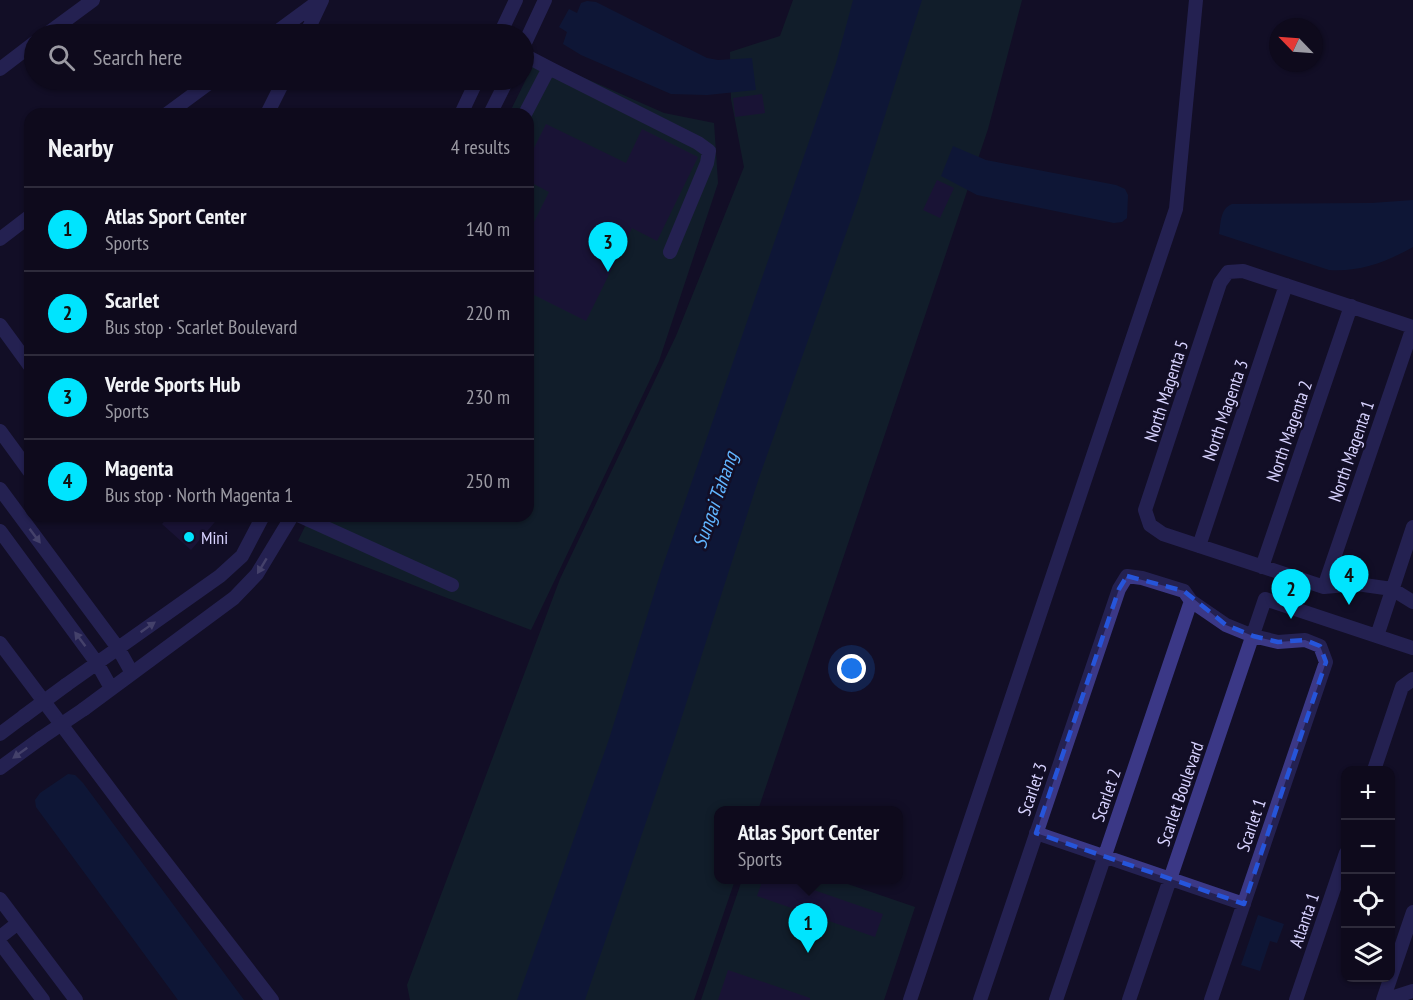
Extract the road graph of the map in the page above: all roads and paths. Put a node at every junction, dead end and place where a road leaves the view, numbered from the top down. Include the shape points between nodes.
1 (93, 0) edge
2 (321, 0) edge
3 (516, 0) edge
4 (545, 0) edge
5 (1196, 0) edge
6 (60, 24) edge
7 (288, 24) edge
8 (310, 24) edge
9 (505, 24) edge
10 (534, 24) edge
11 (24, 51) edge
12 (534, 60) edge
13 (549, 68) junction
14 (0, 69) edge
15 (199, 90) edge
16 (279, 90) edge
17 (472, 90) edge
18 (502, 90) edge
19 (175, 108) edge
20 (270, 108) edge
21 (463, 108) edge
22 (493, 108) edge
23 (528, 108) edge
24 (24, 221) edge
25 (0, 239) edge
26 (670, 252) dead end
27 (1286, 285) junction
28 (1351, 306) junction
29 (0, 326) edge
30 (1413, 327) edge
31 (24, 358) edge
32 (0, 431) edge
33 (24, 464) edge
34 (0, 489) edge
35 (24, 521) edge
36 (24, 522) edge
37 (260, 522) edge
38 (287, 522) edge
39 (326, 522) edge
40 (1413, 527) edge
41 (0, 531) edge
42 (1199, 546) junction
43 (1262, 567) junction
44 (452, 585) dead end
45 (1324, 587) junction
46 (1392, 589) junction
47 (1191, 601) junction
48 (1413, 602) edge
49 (1253, 636) junction
50 (1377, 636) junction
51 (0, 643) edge
52 (118, 648) junction
53 (1413, 648) edge
54 (97, 663) junction
55 (132, 673) junction
56 (1408, 683) edge
57 (111, 688) junction
58 (0, 734) edge
59 (1376, 766) edge
60 (0, 768) edge
61 (1036, 833) junction
62 (1105, 856) junction
63 (1341, 868) edge
64 (1170, 879) junction
65 (0, 899) edge
66 (1244, 904) junction
67 (1413, 912) edge
68 (18, 923) junction
69 (0, 937) edge
70 (0, 943) edge
71 (1413, 991) edge
72 (1296, 999) edge
73 (43, 1000) edge
74 (76, 1000) edge
75 (272, 1000) edge
76 (910, 1000) edge
77 (980, 1000) edge
78 (1056, 1000) edge
79 (1129, 1000) edge
80 (1211, 1000) edge
81 (1384, 1000) edge

1 - 6 street
2 - 7 street
2 - 8 street
3 - 9 street
4 - 10 street
5 - 76 street via 1176,209
11 - 14 street
12 - 13 street
13 - 23 street
13 - 26 street via 708,151 707,163
15 - 19 street
16 - 20 street
17 - 21 street
18 - 22 street
24 - 25 street
27 - 28 street
27 - 42 street, North Magenta 3
27 - 42 street, North Magenta 5 via 1243,271 1228,272 1220,283 1145,510 1150,525 1162,534
28 - 30 street
28 - 43 street, North Magenta 2
29 - 31 street
30 - 45 street, North Magenta 1
32 - 33 street
34 -> 35 street
36 -> 52 street
52 -> 37 street via 220,576 242,556
38 -> 55 street via 257,574 234,598
39 - 44 street
40 - 46 street
54 -> 41 street
42 - 43 street
43 - 45 street
45 - 46 street via 1357,584
46 - 48 street
46 - 50 street
47 - 49 street via 1226,625
47 - 61 street, Scarlet 3 via 1184,591 1127,576 1119,589
47 - 62 street, Scarlet 2
49 - 50 street, Scarlet Boulevard via 1265,599
49 - 64 street, Scarlet Boulevard
49 - 66 street, Scarlet 1 via 1278,642 1305,640 1320,646 1326,662
50 - 53 street
51 - 75 street
52 - 54 street
52 - 55 street
54 - 57 street
54 - 58 street, bridge
55 - 57 street
56 - 59 street
57 -> 60 street, bridge
61 - 62 street
61 - 77 street, Scarlet 3
62 - 64 street
62 - 78 street, Scarlet 2
63 - 72 street, Atlanta 1
64 - 66 street
64 - 79 street, Scarlet Boulevard
65 - 68 street
66 - 80 street, Scarlet 1
67 - 81 street
68 - 69 street
68 - 74 street
70 - 73 street
71 - 81 street

